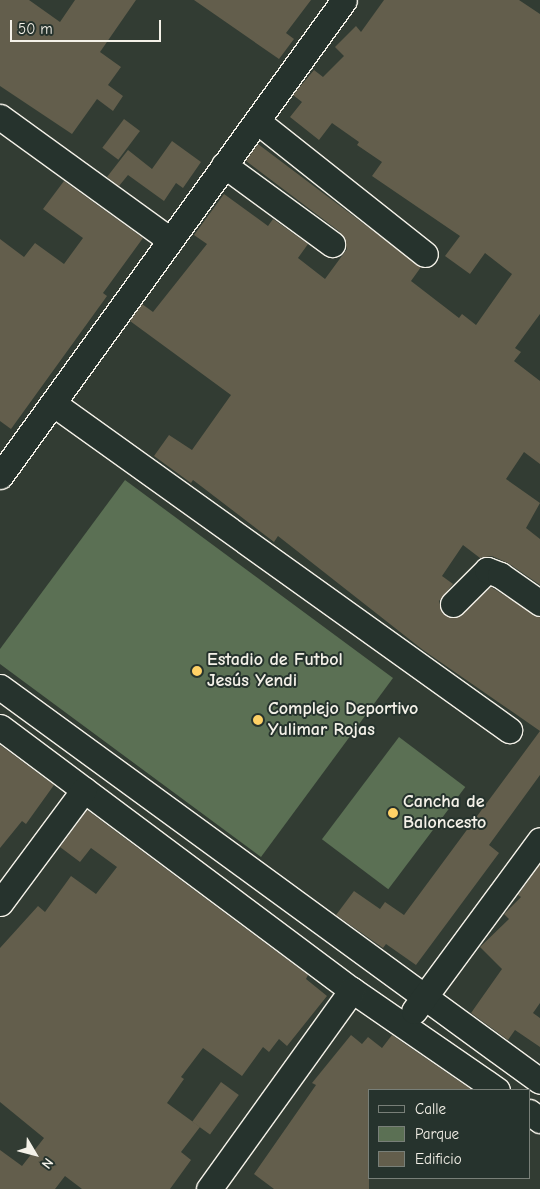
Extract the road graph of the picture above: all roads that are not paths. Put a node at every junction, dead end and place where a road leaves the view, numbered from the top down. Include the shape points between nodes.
1 (344, 0) edge
2 (0, 117) edge
3 (257, 121) junction
4 (224, 164) junction
5 (170, 240) junction
6 (332, 244) dead end
7 (425, 254) dead end
8 (54, 404) junction
9 (0, 476) edge
10 (540, 603) edge
11 (453, 604) dead end
12 (0, 687) edge
13 (0, 727) edge
14 (509, 730) dead end
15 (84, 790) junction
16 (540, 840) edge
17 (0, 903) edge
18 (352, 990) junction
19 (424, 997) junction
20 (404, 1025) junction
21 (540, 1081) edge
22 (496, 1089) edge
23 (209, 1189) edge

1 - 3 street
2 - 5 street
3 - 4 street
3 - 7 street
4 - 5 street
4 - 6 street
5 - 8 street
8 - 9 street
8 - 14 street
10 - 11 street via 500,575 487,570
12 - 19 street
13 - 15 street
15 - 17 street
15 - 18 street
16 - 19 street
18 - 20 street
18 - 23 street
19 - 20 street
19 - 21 street
20 - 22 street

